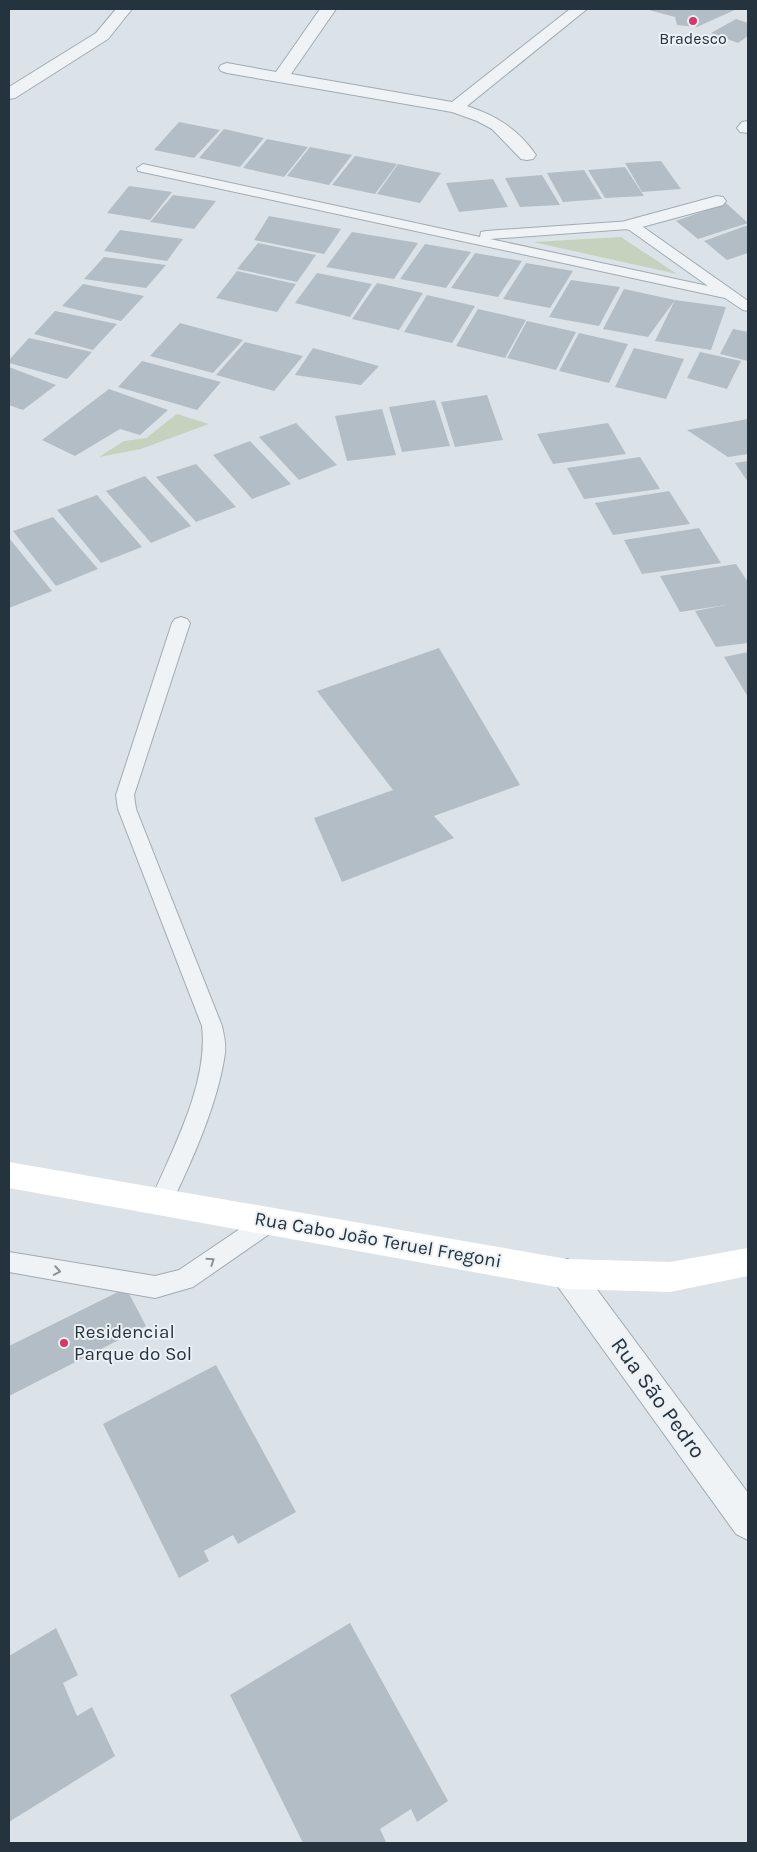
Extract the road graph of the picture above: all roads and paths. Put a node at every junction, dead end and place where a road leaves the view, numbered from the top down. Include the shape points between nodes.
1 (124, 9) edge
2 (328, 9) edge
3 (579, 9) edge
4 (227, 68) dead end
5 (281, 77) junction
6 (9, 94) edge
7 (455, 108) junction
8 (527, 156) dead end
9 (143, 168) dead end
10 (716, 201) dead end
11 (631, 225) junction
12 (462, 237) junction
13 (728, 294) junction
14 (748, 307) edge
15 (181, 623) dead end
16 (9, 1175) edge
17 (161, 1202) junction
18 (270, 1222) junction
19 (9, 1262) edge
20 (748, 1262) edge
21 (567, 1274) junction
22 (748, 1522) edge

1 - 6 street via 102,36
2 - 5 street
3 - 7 street
4 - 5 street
5 - 7 street
7 - 8 street via 498,125
9 - 12 lane
10 - 11 street
11 - 12 lane
11 - 13 lane
12 - 13 lane
13 - 14 lane
15 - 17 lane via 126,796 127,810 212,1026 214,1051 203,1095
16 - 17 street, Rua Cabo João Teruel Fregoni
17 - 18 street, Rua Cabo João Teruel Fregoni
19 -> 18 lane via 155,1287 186,1279
18 - 21 street, Rua Cabo João Teruel Fregoni
20 - 21 street, Rua Cabo João Teruel Fregoni via 670,1277
21 - 22 street, Rua São Pedro

